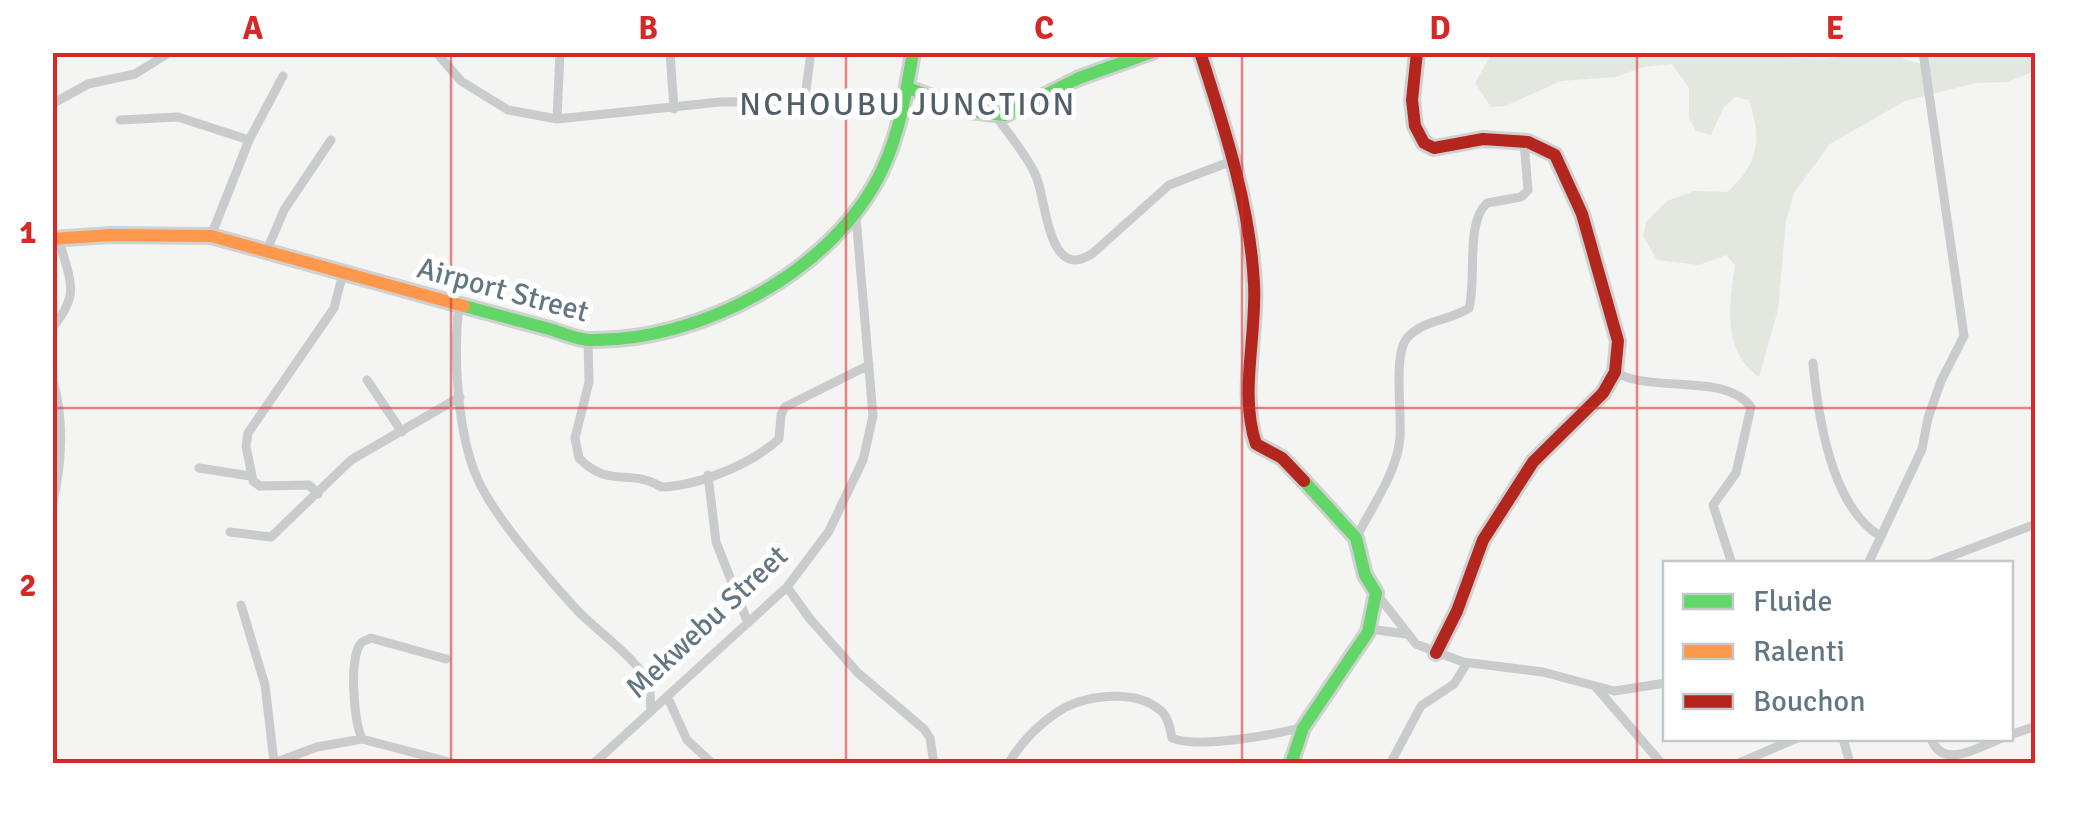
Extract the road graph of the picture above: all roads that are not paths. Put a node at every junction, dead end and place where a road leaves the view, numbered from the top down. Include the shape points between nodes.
1 (170, 52) edge
2 (436, 52) edge
3 (560, 52) edge
4 (670, 52) edge
5 (811, 52) edge
6 (913, 52) edge
7 (1152, 52) edge
8 (1200, 52) edge
9 (1417, 52) edge
10 (1923, 52) edge
11 (283, 76) dead end
12 (911, 89) junction
13 (52, 104) edge
14 (674, 109) junction
15 (996, 116) junction
16 (557, 119) junction
17 (120, 120) dead end
18 (249, 140) junction
19 (332, 140) dead end
20 (1524, 142) junction
21 (1232, 161) junction
22 (856, 214) junction
23 (212, 236) junction
24 (56, 238) edge
25 (267, 250) junction
26 (343, 273) junction
27 (459, 305) junction
28 (52, 328) edge
29 (588, 340) junction
30 (1813, 363) dead end
31 (870, 364) junction
32 (1615, 372) junction
33 (52, 378) edge
34 (368, 380) dead end
35 (460, 397) junction
36 (402, 432) junction
37 (199, 468) dead end
38 (250, 476) junction
39 (708, 476) junction
40 (318, 494) junction
41 (52, 506) edge
42 (2036, 524) edge
43 (230, 532) dead end
44 (1880, 536) junction
45 (1356, 538) junction
46 (1731, 561) edge
47 (1869, 561) edge
48 (1938, 561) edge
49 (787, 587) junction
50 (1376, 593) junction
51 (241, 605) dead end
52 (748, 623) junction
53 (1370, 629) junction
54 (1408, 635) junction
55 (1436, 654) junction
56 (446, 659) dead end
57 (1467, 663) junction
58 (1663, 684) edge
59 (1596, 686) junction
60 (667, 696) junction
61 (651, 710) junction
62 (1300, 728) junction
63 (362, 740) junction
64 (1790, 741) edge
65 (1931, 741) edge
66 (1996, 741) edge
67 (604, 759) edge
68 (273, 763) edge
69 (457, 764) edge
70 (594, 764) edge
71 (713, 764) edge
72 (934, 764) edge
73 (1008, 764) edge
74 (1292, 764) edge
75 (1390, 764) edge
76 (1662, 764) edge
77 (1737, 764) edge

1 - 13 street via 136,74 88,84
2 - 16 street via 461,81 508,110
3 - 16 street
4 - 14 street
5 - 14 street via 807,89 798,101
6 - 12 main road, Airport Street
7 - 15 main road
8 - 21 main road
9 - 20 main road via 1412,100 1424,143 1434,148 1483,139
10 - 44 street via 1964,336 1940,381 1922,450
11 - 18 street
12 - 15 main road
12 - 22 main road, Airport Street via 886,162
14 - 16 street
15 - 21 street via 1034,172 1052,234 1071,262 1093,253 1170,185
17 - 18 street via 178,117
18 - 23 street
19 - 25 street via 284,210
20 - 32 main road via 1554,155 1582,214 1618,341
20 - 45 street via 1528,190 1521,198 1487,203 1475,220 1469,308 1438,318 1402,345 1396,458
21 - 45 main road via 1254,280 1248,422 1256,444 1282,458
22 - 29 main road, Airport Street via 818,256 734,309 654,334
22 - 31 street, Mekwebu Street
23 - 24 main road, Airport Street
23 - 25 main road, Airport Street
24 - 28 street via 72,296
25 - 26 main road, Airport Street
26 - 27 main road, Airport Street
26 - 38 street via 334,308 248,432
27 - 29 main road, Airport Street
27 - 35 street
29 - 39 street via 590,382 575,438 579,458 616,479 647,478 661,487
30 - 44 street via 1826,447 1853,512
31 - 39 street via 785,407 774,443
31 - 49 street, Mekwebu Street via 873,416 863,460 830,531
32 - 46 street via 1633,381 1736,394 1751,407 1736,473 1713,505
32 - 55 main road via 1603,394 1533,462 1482,540
33 - 41 street via 60,434
34 - 36 street
35 - 36 street
35 - 61 street via 466,445 496,510 576,610 641,672
36 - 40 street via 351,460
37 - 38 street
38 - 40 street via 260,486 309,485
39 - 52 street via 716,542
40 - 43 street via 271,538
42 - 48 street
44 - 47 street
45 - 50 main road
49 - 52 street, Mekwebu Street
49 - 72 street via 858,673 924,728
50 - 53 main road
50 - 54 street
51 - 68 street via 264,685
52 - 60 street, Mekwebu Street
53 - 54 street
53 - 62 main road
54 - 55 street
55 - 57 street
56 - 63 street via 370,638 362,642 355,690
57 - 59 street
57 - 75 street via 1461,677 1421,706
58 - 59 street via 1623,692
59 - 76 street
60 - 61 street, Mekwebu Street
60 - 71 street via 687,740
61 - 67 street, Mekwebu Street
62 - 73 street via 1179,742 1166,715 1150,704 1096,697 1059,710
62 - 74 main road
63 - 68 street
63 - 69 street
64 - 77 street
65 - 66 street via 1943,756
67 - 70 street, Mekwebu Street

